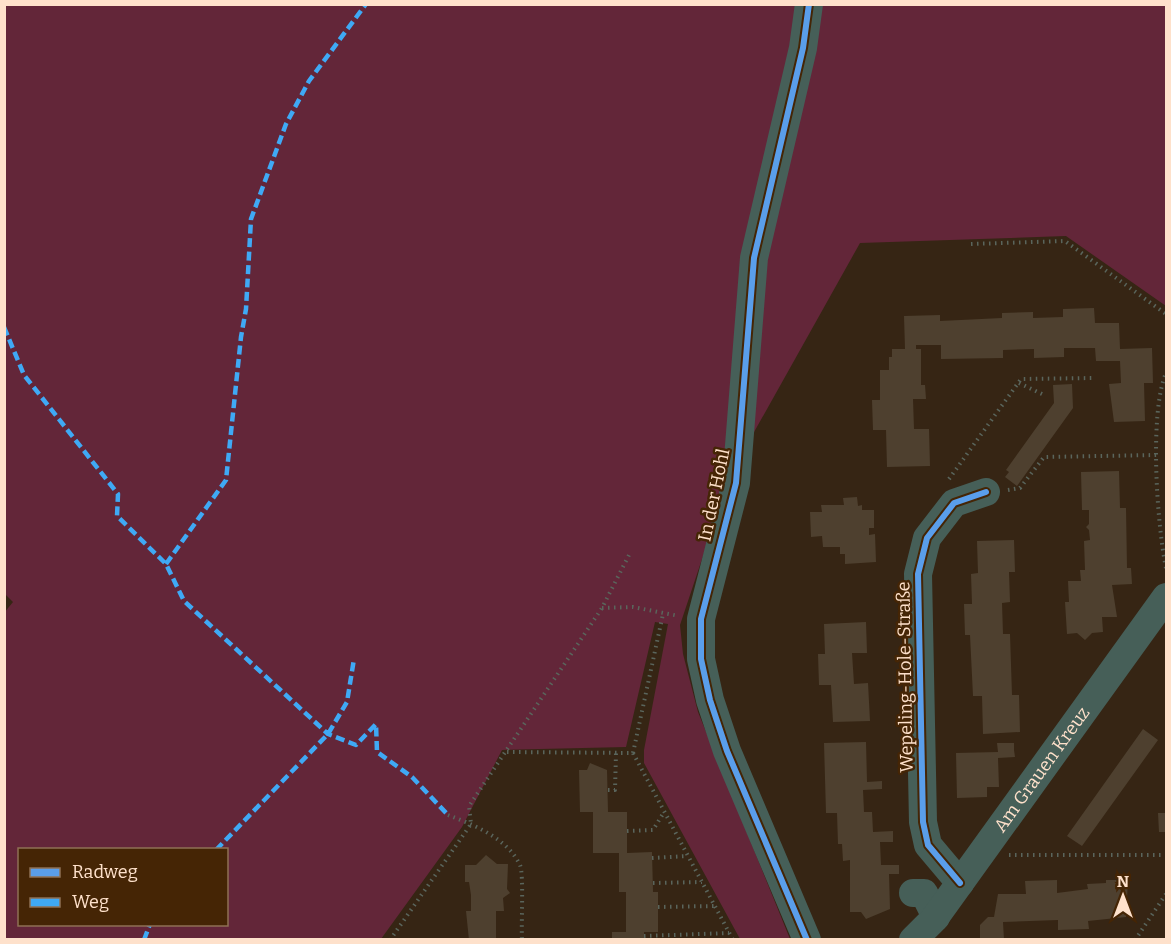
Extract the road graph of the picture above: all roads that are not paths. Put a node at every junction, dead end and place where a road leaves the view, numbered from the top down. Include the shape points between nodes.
1 (809, 4) edge
2 (986, 492) road end
3 (1167, 597) edge
4 (960, 883) junction
5 (913, 893) dead end
6 (936, 917) junction
7 (807, 939) edge
8 (914, 939) edge

1 - 7 street, In der Hohl via 803,48 754,258 735,483 701,619 701,659 710,700
2 - 4 street, Wepeling-Hole-Straße via 954,503 927,538 918,574 923,822 928,845
3 - 4 street, Am Grauen Kreuz
4 - 6 street, Am Grauen Kreuz
5 - 6 street via 924,893
6 - 8 street, Am Grauen Kreuz

